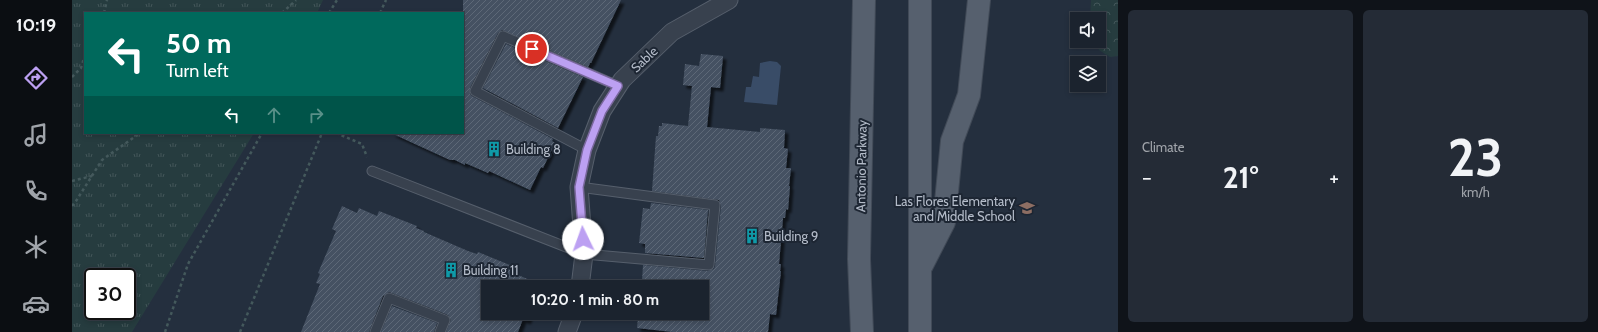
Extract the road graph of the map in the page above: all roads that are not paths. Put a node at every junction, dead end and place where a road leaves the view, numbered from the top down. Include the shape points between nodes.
1 (729, 0) edge
2 (864, 0) edge
3 (920, 0) edge
4 (979, 0) edge
5 (618, 86) junction
6 (587, 150) junction
7 (372, 171) road end
8 (579, 187) junction
9 (584, 254) junction
10 (920, 269) junction
11 (581, 280) edge
12 (571, 320) edge
13 (375, 332) edge
14 (440, 332) edge
15 (566, 332) edge
16 (862, 332) edge
17 (920, 332) edge

1 - 5 street, Sable via 672,32
2 - 16 main road, Antonio Parkway via 859,259
3 - 10 main road
4 - 10 main road via 969,95 952,142 944,222
5 - 6 street, Sable via 602,111
5 - 6 lane via 503,36 476,91
6 - 8 street, Sable
7 - 9 lane
8 - 9 street, Sable
8 - 9 lane via 715,205 709,265
9 - 11 street, Sable
10 - 17 main road
12 - 15 street
13 - 14 lane via 389,298 445,320

